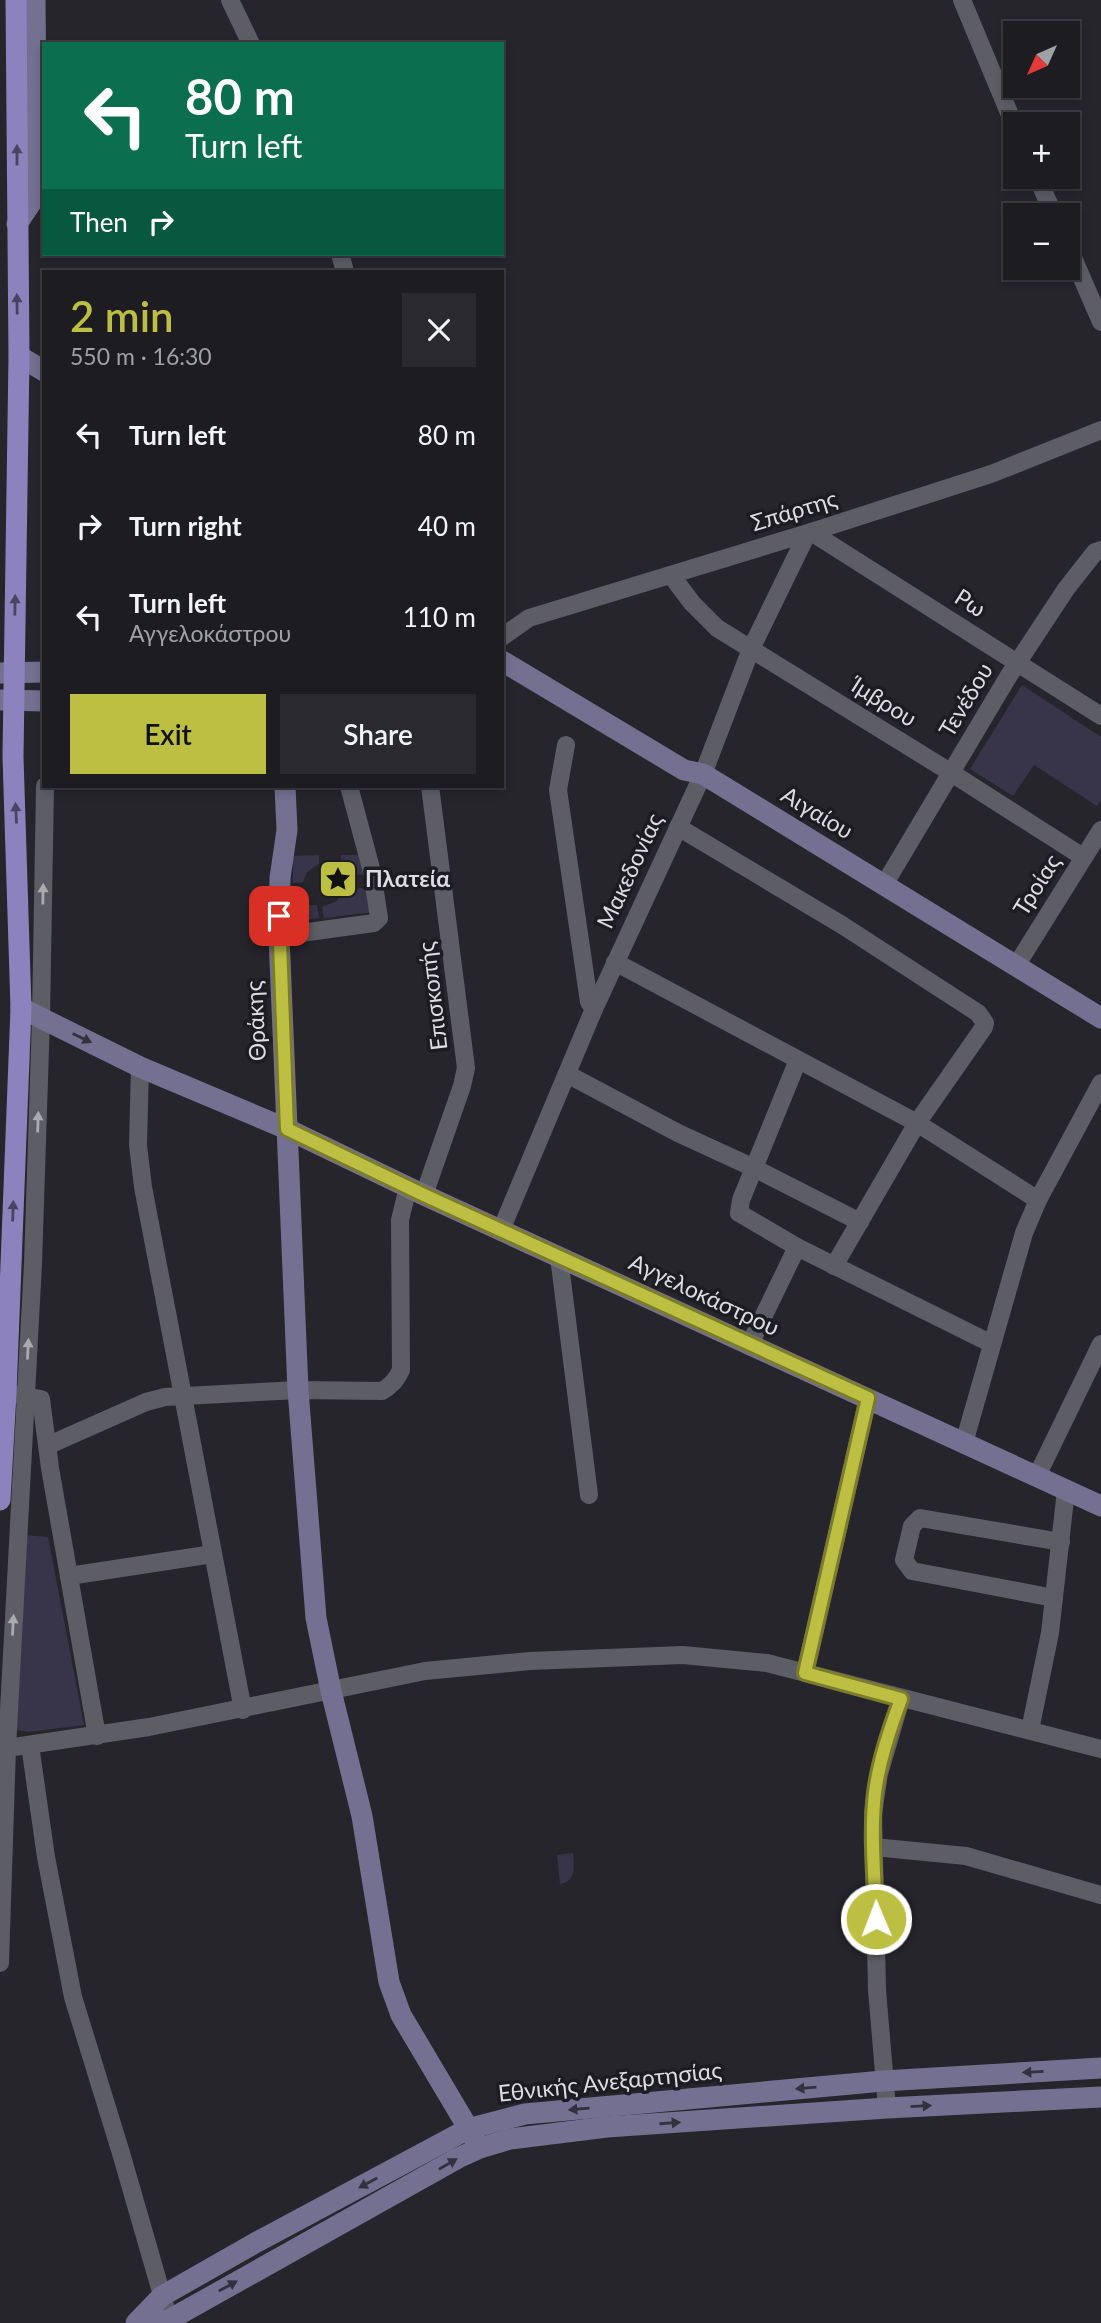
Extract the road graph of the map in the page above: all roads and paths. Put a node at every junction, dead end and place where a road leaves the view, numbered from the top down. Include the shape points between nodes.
1 (16, 0) edge
2 (35, 0) edge
3 (230, 0) edge
4 (962, 0) edge
5 (250, 42) edge
6 (1009, 112) edge
7 (18, 224) junction
8 (1080, 274) edge
9 (1101, 322) edge
10 (19, 356) junction
11 (42, 370) edge
12 (1101, 430) edge
13 (809, 533) junction
14 (1101, 550) edge
15 (671, 575) junction
16 (504, 636) edge
17 (751, 649) junction
18 (504, 662) edge
19 (1018, 662) junction
20 (42, 672) edge
21 (7, 673) edge
22 (7, 700) edge
23 (42, 701) edge
24 (1101, 716) edge
25 (566, 745) dead end
26 (950, 772) junction
27 (703, 774) junction
28 (46, 788) edge
29 (285, 788) edge
30 (350, 788) edge
31 (430, 788) edge
32 (678, 827) junction
33 (1101, 830) edge
34 (1083, 857) junction
35 (884, 885) junction
36 (279, 936) junction
37 (615, 962) junction
38 (1016, 966) junction
39 (21, 1008) junction
40 (594, 1009) junction
41 (41, 1018) junction
42 (1101, 1018) edge
43 (797, 1060) junction
44 (140, 1067) junction
45 (567, 1074) junction
46 (1101, 1083) edge
47 (917, 1123) junction
48 (287, 1129) junction
49 (754, 1168) junction
50 (416, 1191) junction
51 (1038, 1199) junction
52 (860, 1222) junction
53 (501, 1230) junction
54 (797, 1247) junction
55 (559, 1256) junction
56 (834, 1265) junction
57 (1101, 1343) edge
58 (750, 1344) junction
59 (992, 1344) junction
60 (298, 1390) junction
61 (16, 1395) junction
62 (182, 1396) junction
63 (868, 1398) junction
64 (964, 1443) junction
65 (49, 1445) junction
66 (1037, 1476) junction
67 (1066, 1489) junction
68 (589, 1495) dead end
69 (0, 1500) edge
70 (1101, 1506) edge
71 (1061, 1542) junction
72 (213, 1554) junction
73 (69, 1576) junction
74 (1054, 1598) junction
75 (805, 1673) junction
76 (331, 1691) junction
77 (901, 1699) junction
78 (243, 1710) junction
79 (1030, 1730) junction
80 (97, 1736) junction
81 (30, 1745) junction
82 (7, 1748) junction
83 (1101, 1749) edge
84 (874, 1847) junction
85 (1101, 1895) edge
86 (0, 1963) edge
87 (1101, 2068) edge
88 (883, 2081) junction
89 (1101, 2097) edge
90 (887, 2108) junction
91 (468, 2129) junction
92 (480, 2148) junction
93 (162, 2297) junction
94 (163, 2322) edge
95 (136, 2323) edge

7 -> 1 main road
2 - 7 street via 37,194
3 - 5 street
4 - 6 street
10 -> 7 main road
8 - 9 street
10 - 11 street
21 -> 10 main road
12 - 13 street, Σπάρτης via 991,474
13 - 15 street, Σπάρτης
13 - 17 street, Μακεδονίας
13 - 19 street, Ρω
14 - 19 street, Τενέδου via 1066,589
15 - 16 street, Σπάρτης via 529,618
15 - 17 street, Ίμβρου via 706,618
17 - 26 street, Ίμβρου
17 - 27 street, Μακεδονίας
18 - 27 street, Αιγαίου via 684,770
19 - 24 street, Ρω
19 - 26 street, Τενέδου
20 - 21 street
21 - 22 main road
22 - 23 street
39 -> 22 main road
25 - 40 street via 558,790 589,1002
26 - 34 street, Ίμβρου
26 - 35 street, Τενέδου
27 - 32 street, Μακεδονίας
27 - 35 street, Αιγαίου
41 -> 28 street
29 - 36 street, Θράκης via 287,830
30 - 36 street via 379,918 374,923
31 - 50 street, Επισκοπής via 466,1068
32 - 37 street, Μακεδονίας
32 - 47 street via 842,925 981,1016 984,1027
33 - 34 street, Τροίας
34 - 38 street, Τροίας
35 - 38 street, Αιγαίου
36 - 48 street, Θράκης
37 - 40 street, Μακεδονίας
37 - 43 street
38 - 42 street, Αιγαίου
39 - 41 street, Αγγελοκάστρου
61 -> 39 main road
40 - 45 street, Μακεδονίας
41 -> 44 street, Αγγελοκάστρου
61 -> 41 street via 33,1264
43 - 47 street
43 - 49 street
44 - 48 street, Αγγελοκάστρου
44 - 62 street via 138,1145 143,1187
45 - 49 street
45 - 53 street, Μακεδονίας
46 - 51 street
47 - 51 street
47 - 52 street
48 - 50 street, Αγγελοκάστρου
48 - 60 street, Θράκης
49 - 52 street
49 - 54 street via 737,1211
50 - 53 street, Αγγελοκάστρου
50 - 60 street, Επισκοπής via 400,1220 401,1370 396,1381 382,1391
51 - 59 street
52 - 56 street
53 - 55 street, Αγγελοκάστρου
54 - 56 street
54 - 58 street
55 - 58 street, Αγγελοκάστρου
55 - 68 street
56 - 59 street
57 - 66 street
58 - 63 street, Αγγελοκάστρου
59 - 64 street
60 - 62 street
60 - 76 street, Θράκης via 316,1618
61 - 65 street via 41,1399
61 - 69 main road
82 -> 61 street
62 - 65 street via 146,1402
62 - 72 street
63 - 64 street, Αγγελοκάστρου
63 - 75 street
64 - 66 street, Αγγελοκάστρου
65 - 73 street
66 - 67 street, Αγγελοκάστρου
67 - 70 street, Αγγελοκάστρου
67 - 71 street
71 - 74 street
71 - 74 street via 920,1518 912,1526 904,1560 912,1571
72 - 73 street
72 - 78 street
73 - 80 street
74 - 79 street
75 - 76 street via 757,1661 654,1656 425,1671
75 - 77 street
76 - 78 street
76 - 91 street, Θράκης via 362,1816 393,1998
77 - 79 street
77 - 84 street via 876,1791
78 - 80 street
79 - 83 street
80 - 81 street
81 - 82 street
81 - 93 street via 73,1997
82 - 86 street
84 - 85 street via 966,1856
84 - 88 street
87 -> 88 street, Εθνικής Ανεξαρτησίας
88 - 90 street
88 -> 91 street, Εθνικής Ανεξαρτησίας via 525,2113
90 -> 89 street, Εθνικής Ανεξαρτησίας
92 -> 90 street, Εθνικής Ανεξαρτησίας via 510,2139 607,2127
91 - 92 street, Θράκης
91 -> 93 street, Εθνικής Ανεξαρτησίας
94 -> 92 street, Εθνικής Ανεξαρτησίας
93 - 94 street
93 - 95 street, Εθνικής Ανεξαρτησίας

